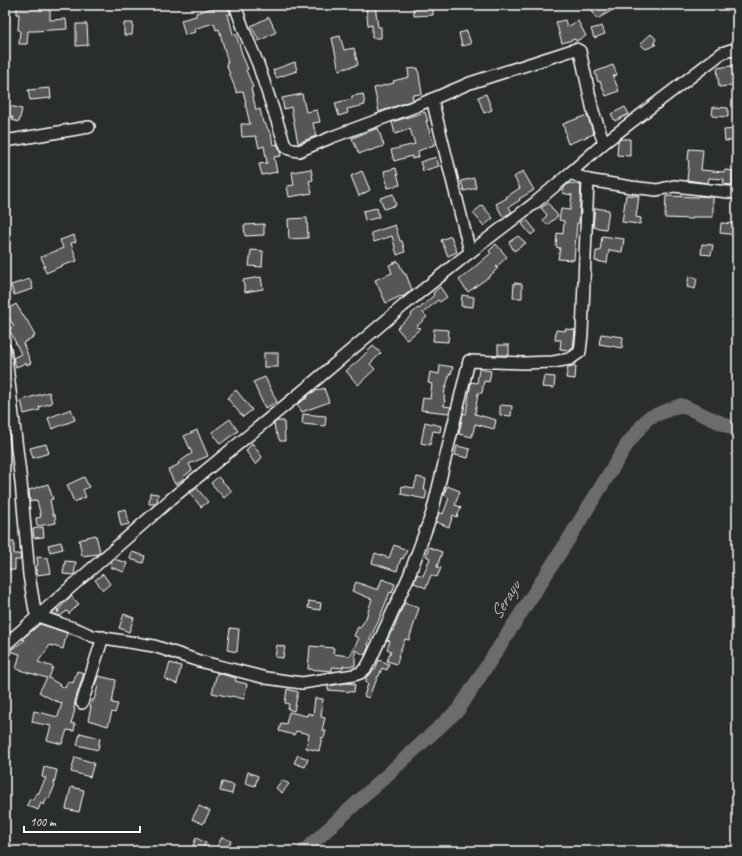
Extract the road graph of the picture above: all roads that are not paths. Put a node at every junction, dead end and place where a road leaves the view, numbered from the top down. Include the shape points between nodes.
1 (235, 5) edge
2 (737, 52) edge
3 (432, 100) junction
4 (89, 127) dead end
5 (5, 142) edge
6 (604, 144) junction
7 (570, 173) junction
8 (588, 180) junction
9 (737, 193) edge
10 (470, 252) junction
11 (5, 349) edge
12 (38, 616) junction
13 (102, 638) junction
14 (5, 645) edge
15 (82, 703) dead end

1 - 3 street via 287,148 300,151
2 - 6 street via 729,50 722,53
3 - 6 street via 470,83 576,49 580,52 593,111
3 - 10 street
4 - 5 street
6 - 7 street
7 - 8 street
7 - 10 street
8 - 9 street via 657,190 674,186
8 - 13 street via 580,352 570,359 553,362 469,361 432,513 408,576 366,668 354,675 302,683 266,678 154,646
10 - 12 street via 171,499
11 - 12 street via 29,575
12 - 13 street
12 - 14 street
13 - 15 street

